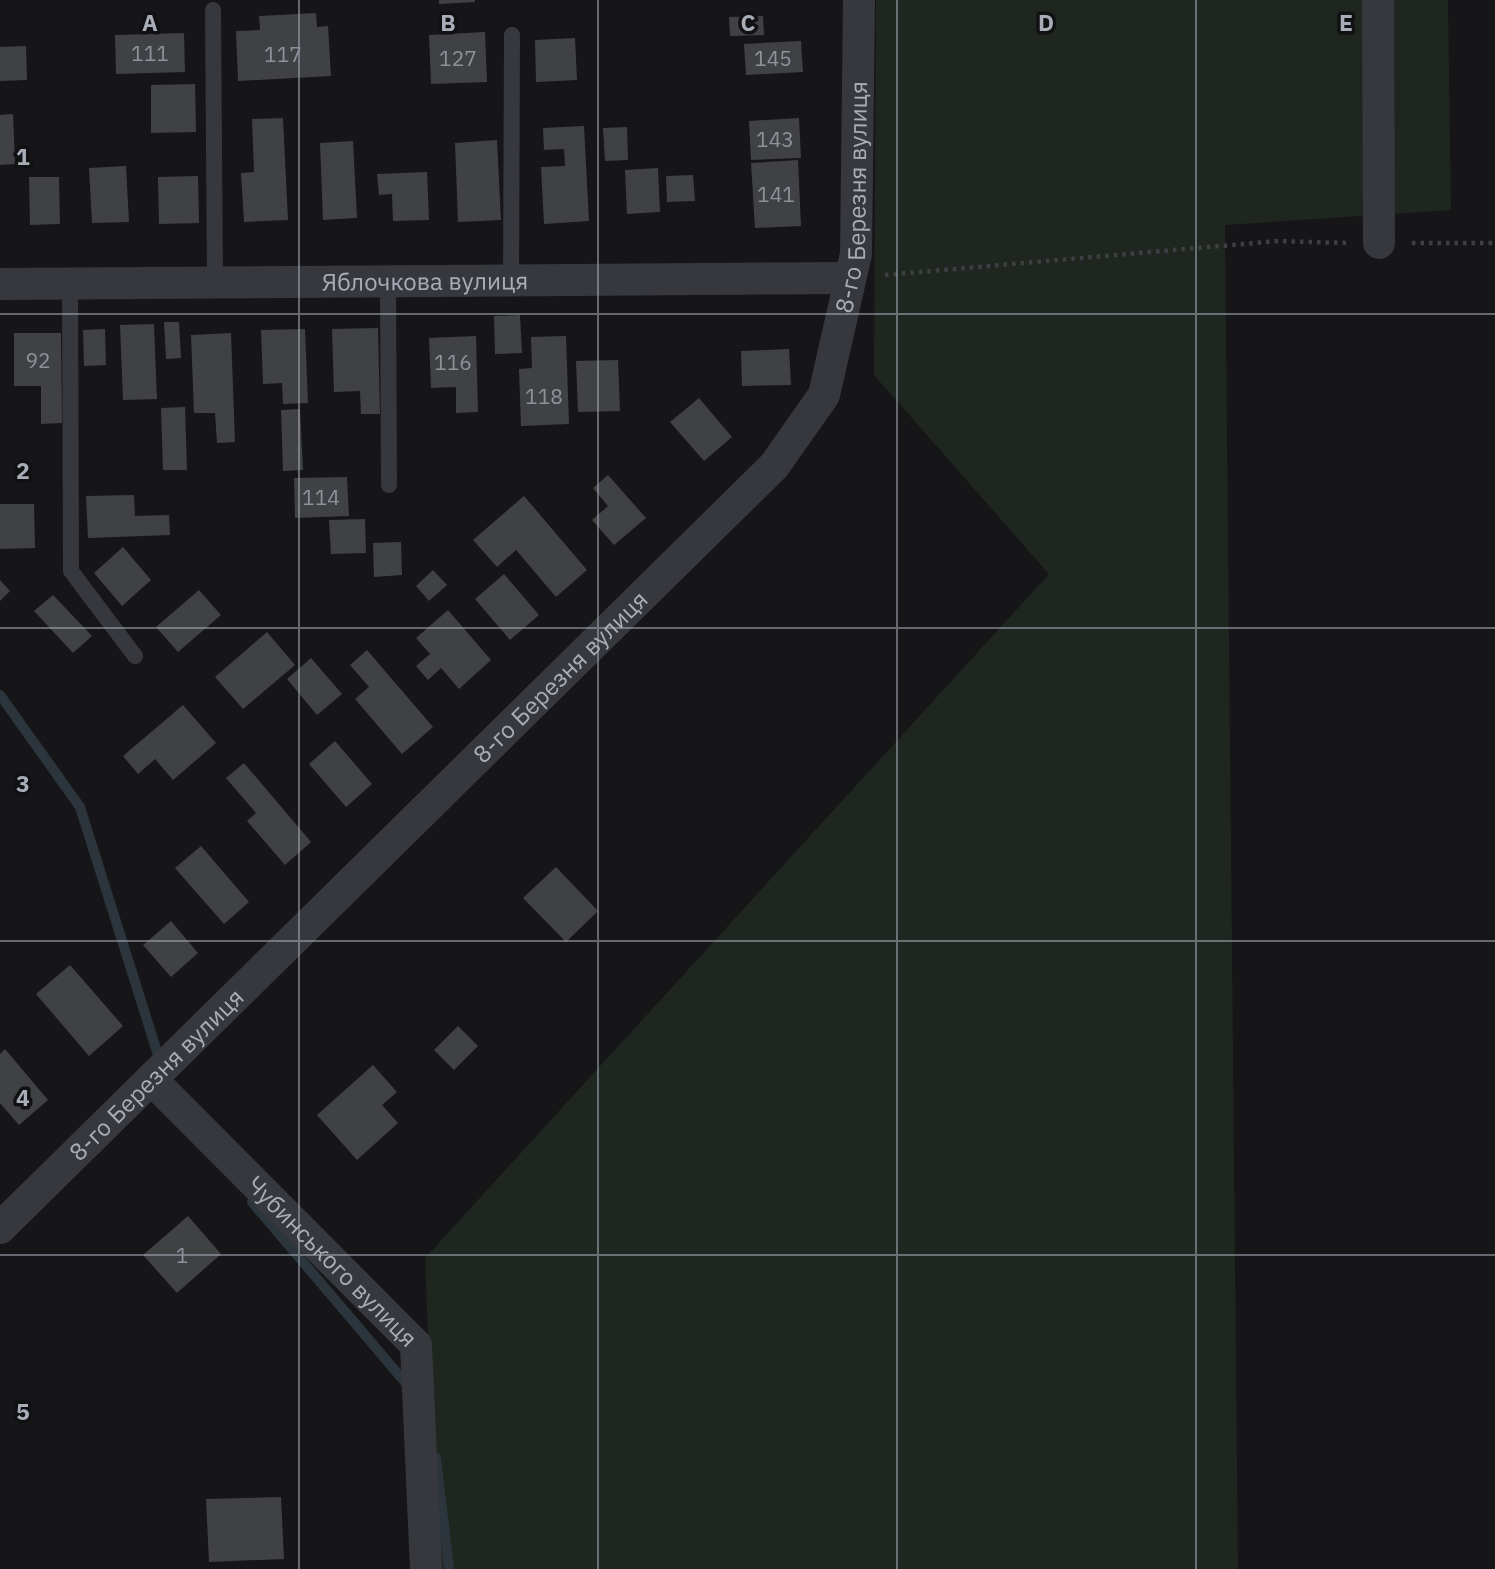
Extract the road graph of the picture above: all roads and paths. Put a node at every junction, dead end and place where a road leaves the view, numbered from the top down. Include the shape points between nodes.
1 (859, 0) edge
2 (1378, 0) edge
3 (213, 10) dead end
4 (512, 35) dead end
5 (1379, 243) junction
6 (1495, 243) edge
7 (850, 278) junction
8 (511, 281) junction
9 (388, 282) junction
10 (70, 283) junction
11 (215, 283) junction
12 (0, 284) edge
13 (388, 485) dead end
14 (135, 656) dead end
15 (151, 1079) junction
16 (0, 1228) edge
17 (426, 1569) edge

1 - 7 street, 8-го Березня вулиця via 856,254
2 - 5 street
3 - 11 lane
4 - 8 lane
5 - 6 path
5 - 7 path via 1278,242
7 - 8 street, Яблочкова вулиця
7 - 15 street, 8-го Березня вулиця via 824,395 774,466
8 - 9 street, Яблочкова вулиця
9 - 11 street, Яблочкова вулиця
9 - 13 lane
10 - 11 street, Яблочкова вулиця
10 - 12 street, Яблочкова вулиця
10 - 14 lane via 71,571
15 - 16 street, 8-го Березня вулиця
15 - 17 street, Чубинського вулиця via 416,1345

